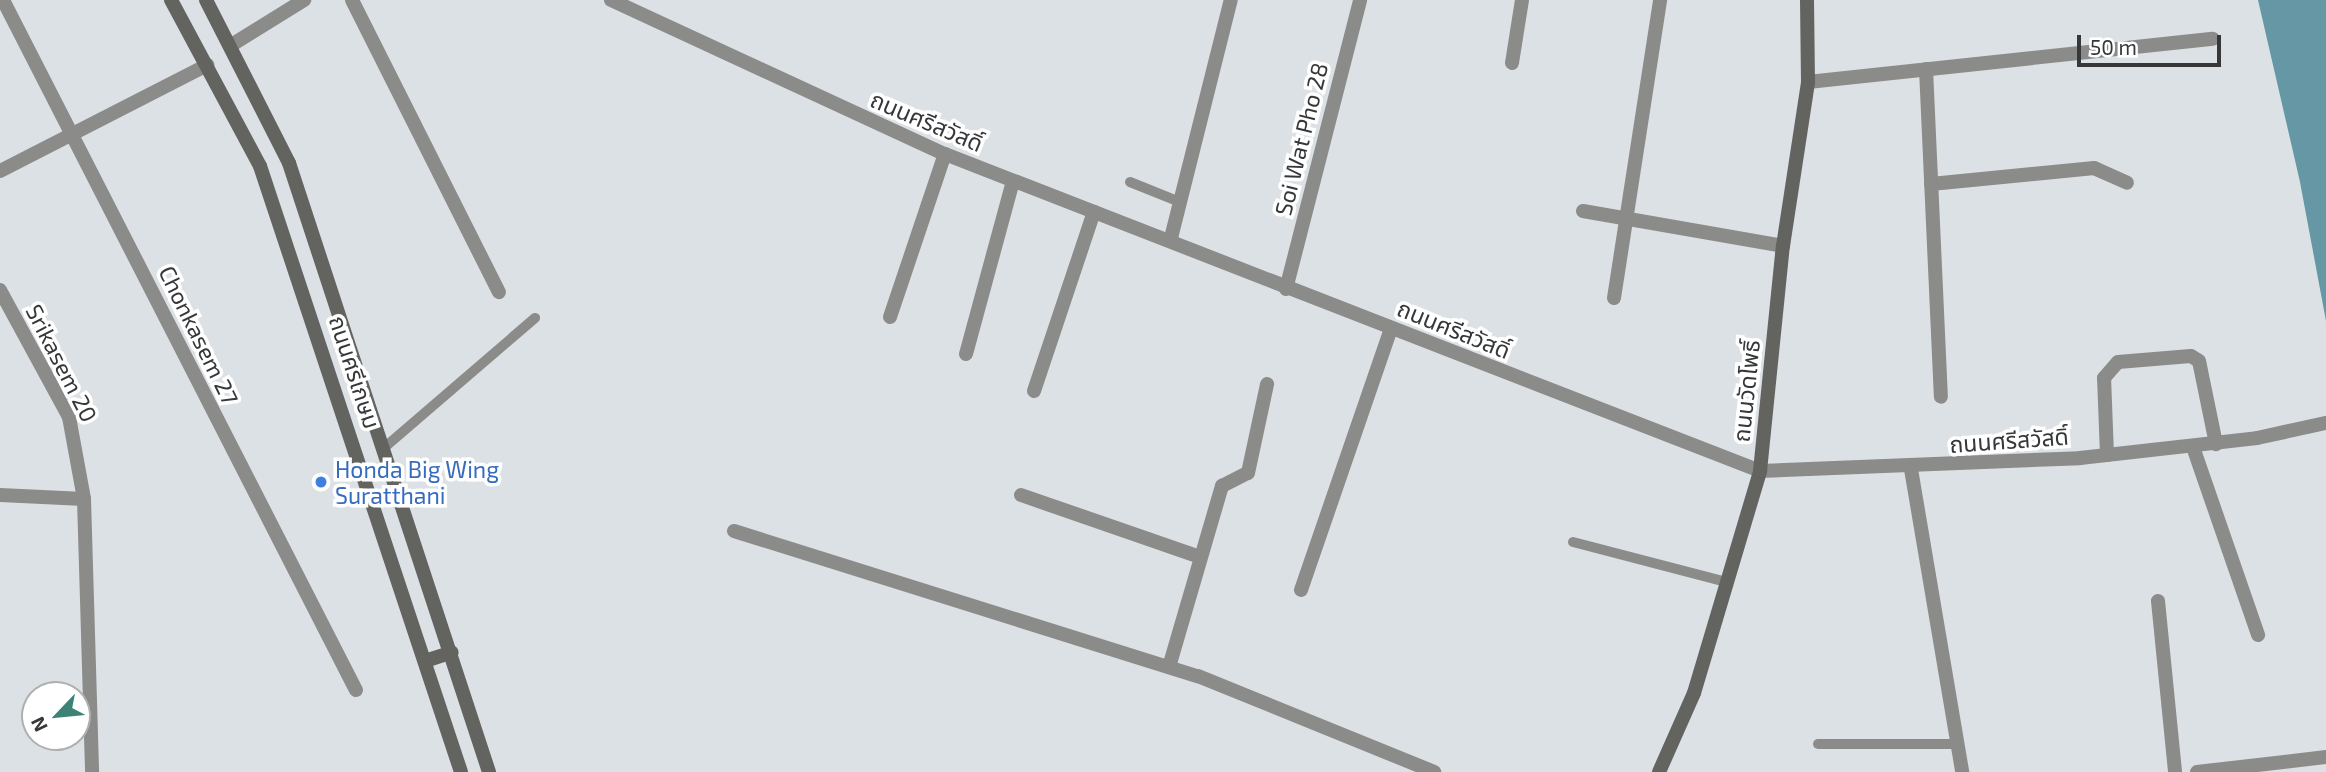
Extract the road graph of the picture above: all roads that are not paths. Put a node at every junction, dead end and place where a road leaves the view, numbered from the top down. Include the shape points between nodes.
1 (3, 0) edge
2 (171, 0) edge
3 (206, 0) edge
4 (304, 0) edge
5 (352, 0) edge
6 (611, 0) edge
7 (1231, 0) edge
8 (1360, 0) edge
9 (1522, 0) edge
10 (1660, 0) edge
11 (1807, 0) edge
12 (2213, 39) dead end
13 (233, 44) junction
14 (1511, 63) dead end
15 (207, 65) junction
16 (1926, 69) junction
17 (1808, 82) junction
18 (75, 134) junction
19 (945, 155) junction
20 (0, 171) edge
21 (1013, 181) junction
22 (1130, 182) dead end
23 (2127, 183) dead end
24 (1931, 184) junction
25 (1180, 202) junction
26 (1583, 211) dead end
27 (1094, 212) junction
28 (1626, 220) junction
29 (1171, 238) junction
30 (1783, 246) junction
31 (1286, 289) junction
32 (0, 290) edge
33 (499, 292) dead end
34 (1614, 298) dead end
35 (890, 317) dead end
36 (535, 318) dead end
37 (1391, 328) junction
38 (966, 355) dead end
39 (1267, 384) dead end
40 (1034, 391) dead end
41 (1941, 397) dead end
42 (2326, 423) edge
43 (2216, 444) junction
44 (385, 447) junction
45 (2193, 447) junction
46 (2107, 455) junction
47 (1912, 469) junction
48 (1760, 471) junction
49 (0, 495) edge
50 (1021, 495) dead end
51 (84, 499) junction
52 (734, 531) dead end
53 (1573, 542) dead end
54 (1200, 557) junction
55 (1727, 582) junction
56 (1301, 590) dead end
57 (2158, 601) dead end
58 (2258, 635) dead end
59 (452, 652) junction
60 (425, 661) junction
61 (1169, 667) junction
62 (356, 690) dead end
63 (1818, 744) dead end
64 (1958, 744) junction
65 (2326, 757) edge
66 (92, 772) edge
67 (461, 772) edge
68 (489, 772) edge
69 (1434, 772) edge
70 (1659, 772) edge
71 (1962, 772) edge
72 (2175, 772) edge
73 (2197, 772) edge

1 - 18 street, Chonkasem 27
2 - 15 main road, ถนนศรีเกษม
3 - 13 main road, ถนนศรีเกษม
4 - 13 street
5 - 33 street
6 - 19 street, ถนนศรีสวัสดิ์
7 - 25 street
8 - 31 street, Soi Wat Pho 28
9 - 14 street
10 - 28 street
11 - 17 main road, ถนนวัดโพธิ์
12 - 16 street
13 - 44 main road, ถนนศรีเกษม via 289,163
15 - 18 street
15 - 60 main road, ถนนศรีเกษม via 260,166 301,276
16 - 17 street
16 - 24 street
17 - 30 main road, ถนนวัดโพธิ์
18 - 20 street
18 - 62 street, Chonkasem 27 via 263,518
19 - 21 street, ถนนศรีสวัสดิ์
19 - 35 street
21 - 27 street, ถนนศรีสวัสดิ์
21 - 38 street
22 - 25 lane
23 - 24 street via 2094,168
24 - 41 street
25 - 29 street
26 - 28 street
27 - 29 street, ถนนศรีสวัสดิ์
27 - 40 street
28 - 30 street
28 - 34 street
29 - 31 street, ถนนศรีสวัสดิ์
30 - 48 main road, ถนนวัดโพธิ์
31 - 37 street, ถนนศรีสวัสดิ์
32 - 51 street, Srikasem 20 via 69,418
36 - 44 lane
37 - 48 street, ถนนศรีสวัสดิ์
37 - 56 street
39 - 54 street via 1248,473 1222,486
42 - 43 street, ถนนศรีสวัสดิ์
43 - 45 street, ถนนศรีสวัสดิ์
43 - 46 street via 2199,361 2191,356 2118,362 2104,378
44 - 59 main road, ถนนศรีเกษม
45 - 46 street, ถนนศรีสวัสดิ์
45 - 58 street
46 - 47 street, ถนนศรีสวัสดิ์
47 - 48 street, ถนนศรีสวัสดิ์
47 - 64 street
48 - 55 main road, ถนนวัดโพธิ์
49 - 51 street
50 - 54 street
51 - 66 street, Srikasem 20
52 - 61 street
53 - 55 lane
54 - 61 street
55 - 70 main road, ถนนวัดโพธิ์ via 1694,693
57 - 72 street
59 - 60 main road
59 - 68 main road, ถนนศรีเกษม
60 - 67 main road, ถนนศรีเกษม
61 - 69 street
63 - 64 lane
64 - 71 street
65 - 73 street

